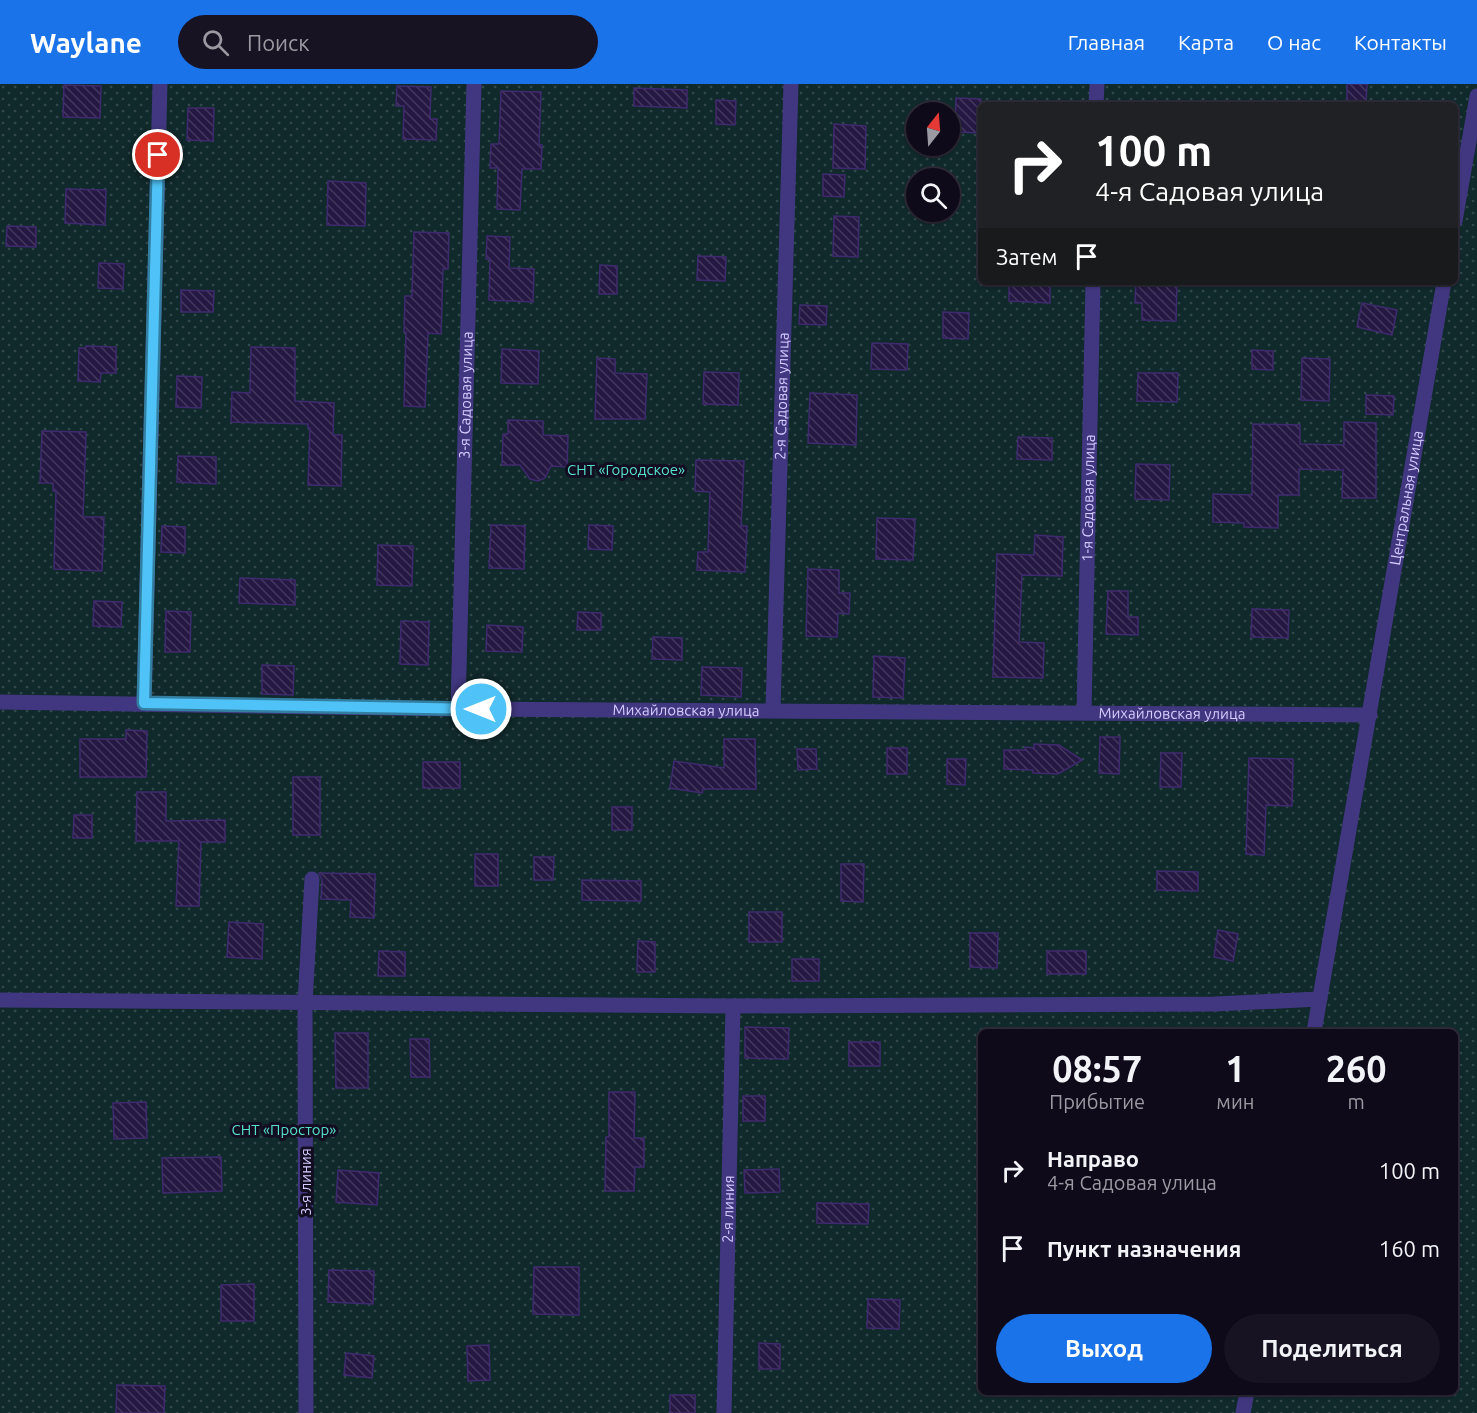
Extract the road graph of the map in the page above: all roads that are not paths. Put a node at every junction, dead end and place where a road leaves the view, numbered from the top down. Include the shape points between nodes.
1 (160, 84) edge
2 (474, 84) edge
3 (791, 84) edge
4 (1097, 84) edge
5 (1477, 96) edge
6 (1096, 102) edge
7 (1458, 204) edge
8 (1093, 285) edge
9 (1443, 285) edge
10 (0, 702) edge
11 (144, 703) junction
12 (458, 709) junction
13 (773, 710) junction
14 (1084, 712) junction
15 (1370, 715) junction
16 (312, 879) dead end
17 (1320, 999) junction
18 (0, 1000) edge
19 (305, 1003) junction
20 (733, 1006) junction
21 (1315, 1029) edge
22 (1246, 1395) edge
23 (306, 1413) edge
24 (724, 1413) edge
25 (1243, 1413) edge

1 - 11 street
2 - 12 street, 3-я Садовая улица
3 - 13 street, 2-я Садовая улица
4 - 6 street
5 - 7 street
8 - 14 street, 1-я Садовая улица
9 - 15 street, Центральная улица
10 - 11 street, Михайловская улица
11 - 12 street, Михайловская улица
12 - 13 street, Михайловская улица
13 - 14 street, Михайловская улица
14 - 15 street, Михайловская улица
15 - 17 street, Центральная улица
16 - 19 street, 3-я линия
17 - 20 street via 1203,1004
17 - 21 street, Центральная улица
18 - 19 street
19 - 20 street
19 - 23 street, 3-я линия
20 - 24 street, 2-я линия
22 - 25 street

